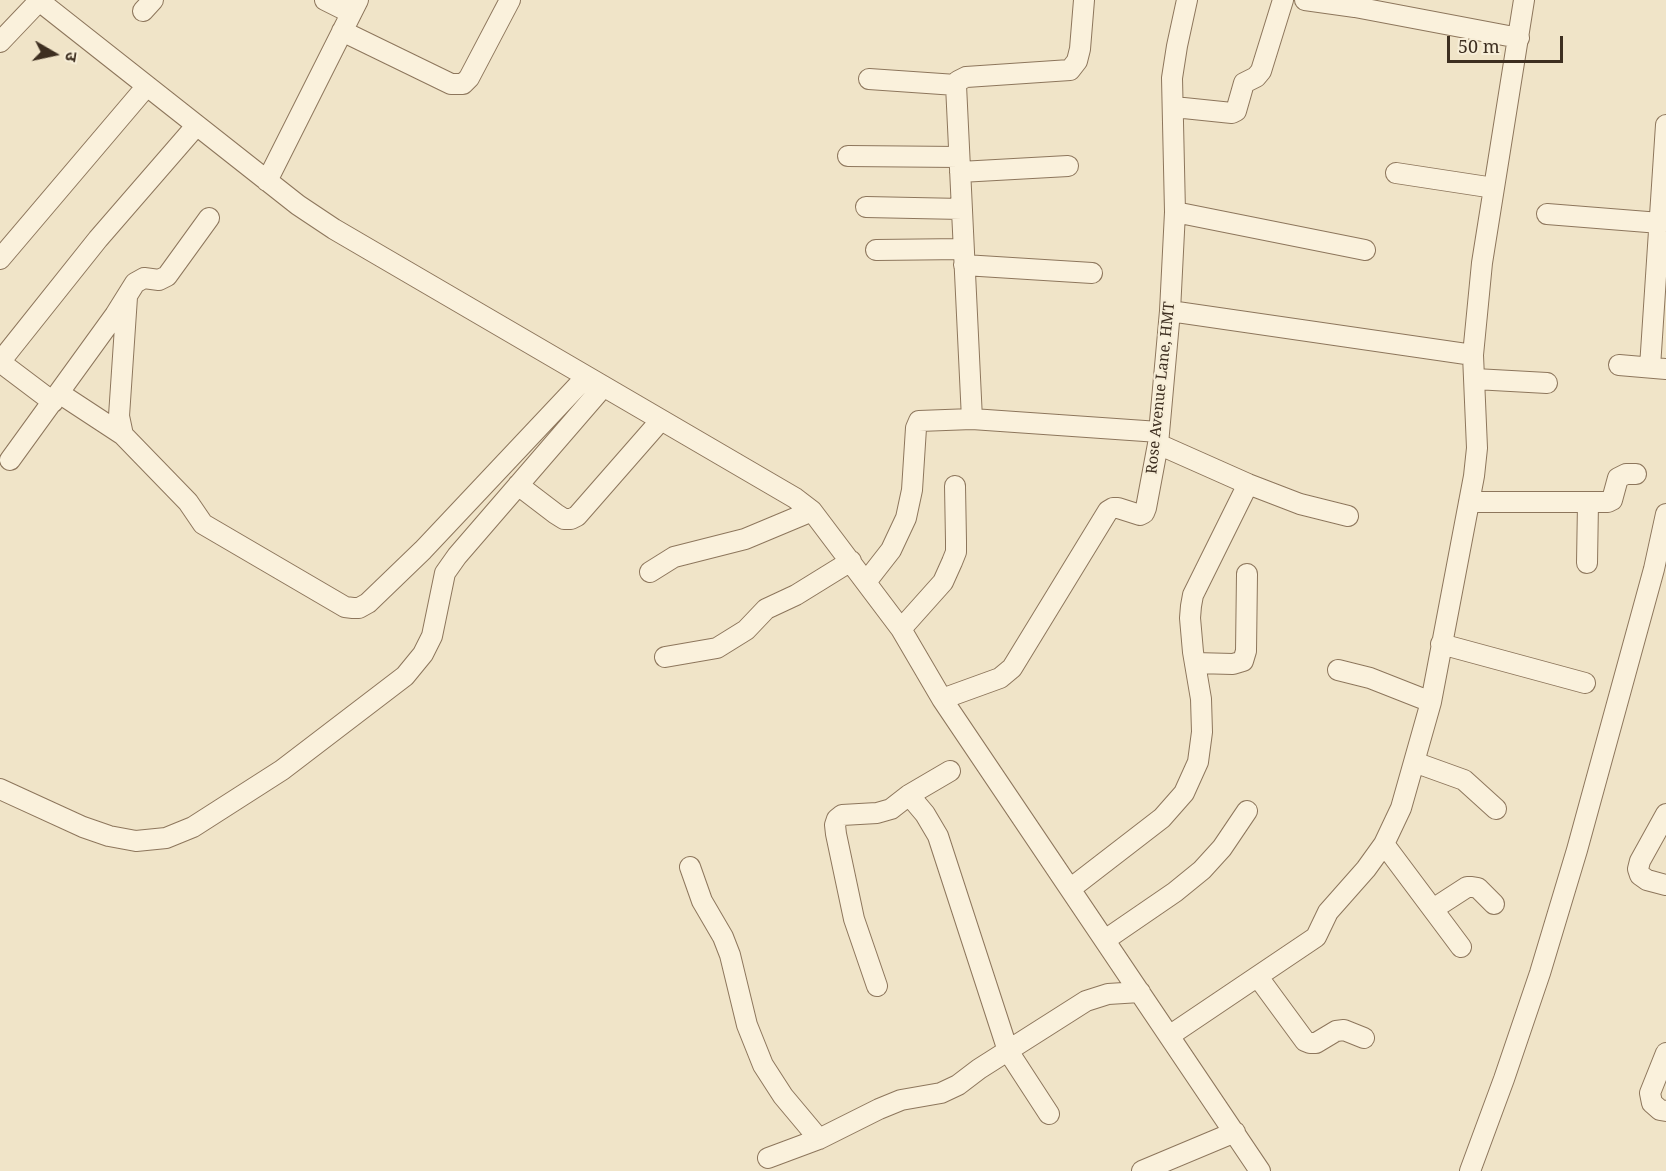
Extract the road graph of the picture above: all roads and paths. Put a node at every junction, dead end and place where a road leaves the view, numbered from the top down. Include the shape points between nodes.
1 (39, 0) edge
2 (325, 0) edge
3 (510, 0) edge
4 (1084, 0) edge
5 (1187, 0) edge
6 (1283, 0) edge
7 (1305, 0) edge
8 (1524, 0) edge
9 (1356, 3) edge
10 (350, 15) edge
11 (1519, 38) junction
12 (0, 42) edge
13 (869, 79) dead end
14 (956, 85) junction
15 (146, 87) junction
16 (1174, 107) junction
17 (196, 126) junction
18 (1666, 136) edge
19 (848, 156) dead end
20 (960, 165) junction
21 (1068, 166) dead end
22 (1396, 173) dead end
23 (267, 181) junction
24 (1494, 188) junction
25 (866, 207) dead end
26 (962, 209) junction
27 (1175, 212) junction
28 (1547, 214) dead end
29 (209, 218) dead end
30 (1660, 222) junction
31 (876, 250) dead end
32 (1365, 250) dead end
33 (964, 257) junction
34 (0, 259) edge
35 (1092, 273) dead end
36 (127, 297) junction
37 (1170, 311) junction
38 (1473, 355) junction
39 (1618, 365) dead end
40 (1658, 368) edge
41 (586, 376) junction
42 (1475, 379) junction
43 (1547, 383) dead end
44 (603, 387) junction
45 (56, 397) junction
46 (972, 419) junction
47 (661, 420) junction
48 (123, 435) junction
49 (1159, 438) junction
50 (10, 460) dead end
51 (1636, 474) dead end
52 (1248, 484) junction
53 (518, 485) junction
54 (955, 486) dead end
55 (1469, 502) junction
56 (1588, 503) junction
57 (812, 511) junction
58 (1666, 514) edge
59 (1348, 516) dead end
60 (851, 561) junction
61 (1587, 563) dead end
62 (650, 572) dead end
63 (1247, 574) dead end
64 (866, 582) junction
65 (901, 629) junction
66 (1441, 644) junction
67 (666, 657) dead end
68 (1195, 663) junction
69 (1338, 670) dead end
70 (1585, 683) dead end
71 (942, 699) junction
72 (1431, 702) junction
73 (1414, 762) junction
74 (950, 771) dead end
75 (0, 789) edge
76 (909, 795) junction
77 (1496, 809) dead end
78 (1247, 811) dead end
79 (1666, 814) edge
80 (1384, 844) junction
81 (690, 867) dead end
82 (1666, 885) edge
83 (1070, 889) junction
84 (1494, 904) dead end
85 (1433, 909) junction
86 (1105, 940) junction
87 (1461, 947) dead end
88 (1258, 977) junction
89 (877, 986) dead end
90 (1140, 992) junction
91 (1169, 1036) junction
92 (1364, 1038) dead end
93 (1008, 1051) junction
94 (1666, 1053) edge
95 (1666, 1112) edge
96 (1049, 1114) dead end
97 (1235, 1132) junction
98 (819, 1140) junction
99 (768, 1158) dead end
100 (1142, 1171) edge
101 (1260, 1171) edge
102 (1470, 1171) edge

1 - 12 street
1 - 15 street
2 - 10 street
3 - 10 street via 463,84 451,84
4 - 14 street via 1080,49 1074,67 1065,71 966,77
5 - 16 street, Rose Avenue Lane, HMT via 1174,62
6 - 16 street via 1261,71 1244,83 1236,111
7 - 9 street
8 - 11 street
9 - 11 street
10 - 23 street
11 - 24 street
13 - 14 street
14 - 20 street
15 - 17 street
15 - 34 street
16 - 27 street, Rose Avenue Lane, HMT
17 - 23 street
17 - 45 street via 98,239 0,362
18 - 30 street
19 - 20 street
20 - 21 street
20 - 26 street
22 - 24 street
23 - 41 street via 334,230
24 - 38 street
25 - 26 street
26 - 33 street
27 - 32 street
27 - 37 street, Rose Avenue Lane, HMT
28 - 30 street
29 - 36 street via 167,276 139,280
30 - 40 street
31 - 33 street
33 - 35 street
33 - 46 street
36 - 45 street
36 - 48 street via 119,416
37 - 38 street
37 - 49 street, Rose Avenue Lane, HMT
38 - 42 street
39 - 40 street
41 - 44 street
41 - 48 street via 423,550 359,608 345,607 203,524 188,502
42 - 43 street
42 - 55 street via 1477,448
44 - 47 street
44 - 53 street
45 - 48 street
45 - 50 street
46 - 49 street
46 - 64 street via 925,420 917,424 906,518 891,550
47 - 53 street via 578,516 564,519
47 - 57 street
49 - 52 street
49 - 71 street, Rose Avenue Lane, HMT via 1144,513 1118,508 1108,511 1012,668 1000,678
51 - 56 street via 1618,478 1612,500
52 - 59 street via 1300,504
52 - 68 street via 1191,606
53 - 75 street via 445,573 432,636 405,676 282,770 194,827 166,838 136,841 109,836
54 - 65 street via 956,541 952,562 943,582
55 - 56 street
55 - 66 street
56 - 61 street
57 - 60 street
57 - 62 street via 745,538 674,557
58 - 102 street via 1544,962
60 - 64 street
60 - 67 street via 766,609 746,630 717,648
63 - 68 street via 1243,661
64 - 65 street
65 - 71 street
66 - 70 street
66 - 72 street
68 - 83 street via 1202,732 1198,762 1184,793 1162,818
69 - 72 street
71 - 83 street
72 - 73 street
73 - 77 street via 1464,780
73 - 80 street via 1401,808
74 - 76 street
76 - 89 street via 891,809 842,815 835,825 854,919
76 - 93 street via 938,836
78 - 86 street via 1202,870
79 - 82 street via 1638,869 1647,879
80 - 85 street
80 - 88 street via 1328,912 1316,938
81 - 98 street via 702,901 730,955 747,1025 763,1065
83 - 86 street
84 - 85 street via 1472,886
85 - 87 street
86 - 90 street
88 - 91 street
88 - 92 street via 1305,1041 1316,1043 1344,1030
90 - 91 street
90 - 93 street via 1108,994 1086,1001
91 - 97 street
93 - 96 street
93 - 98 street via 958,1085 941,1093 901,1100
94 - 95 street via 1650,1092 1652,1103
97 - 100 street
97 - 101 street
98 - 99 street

